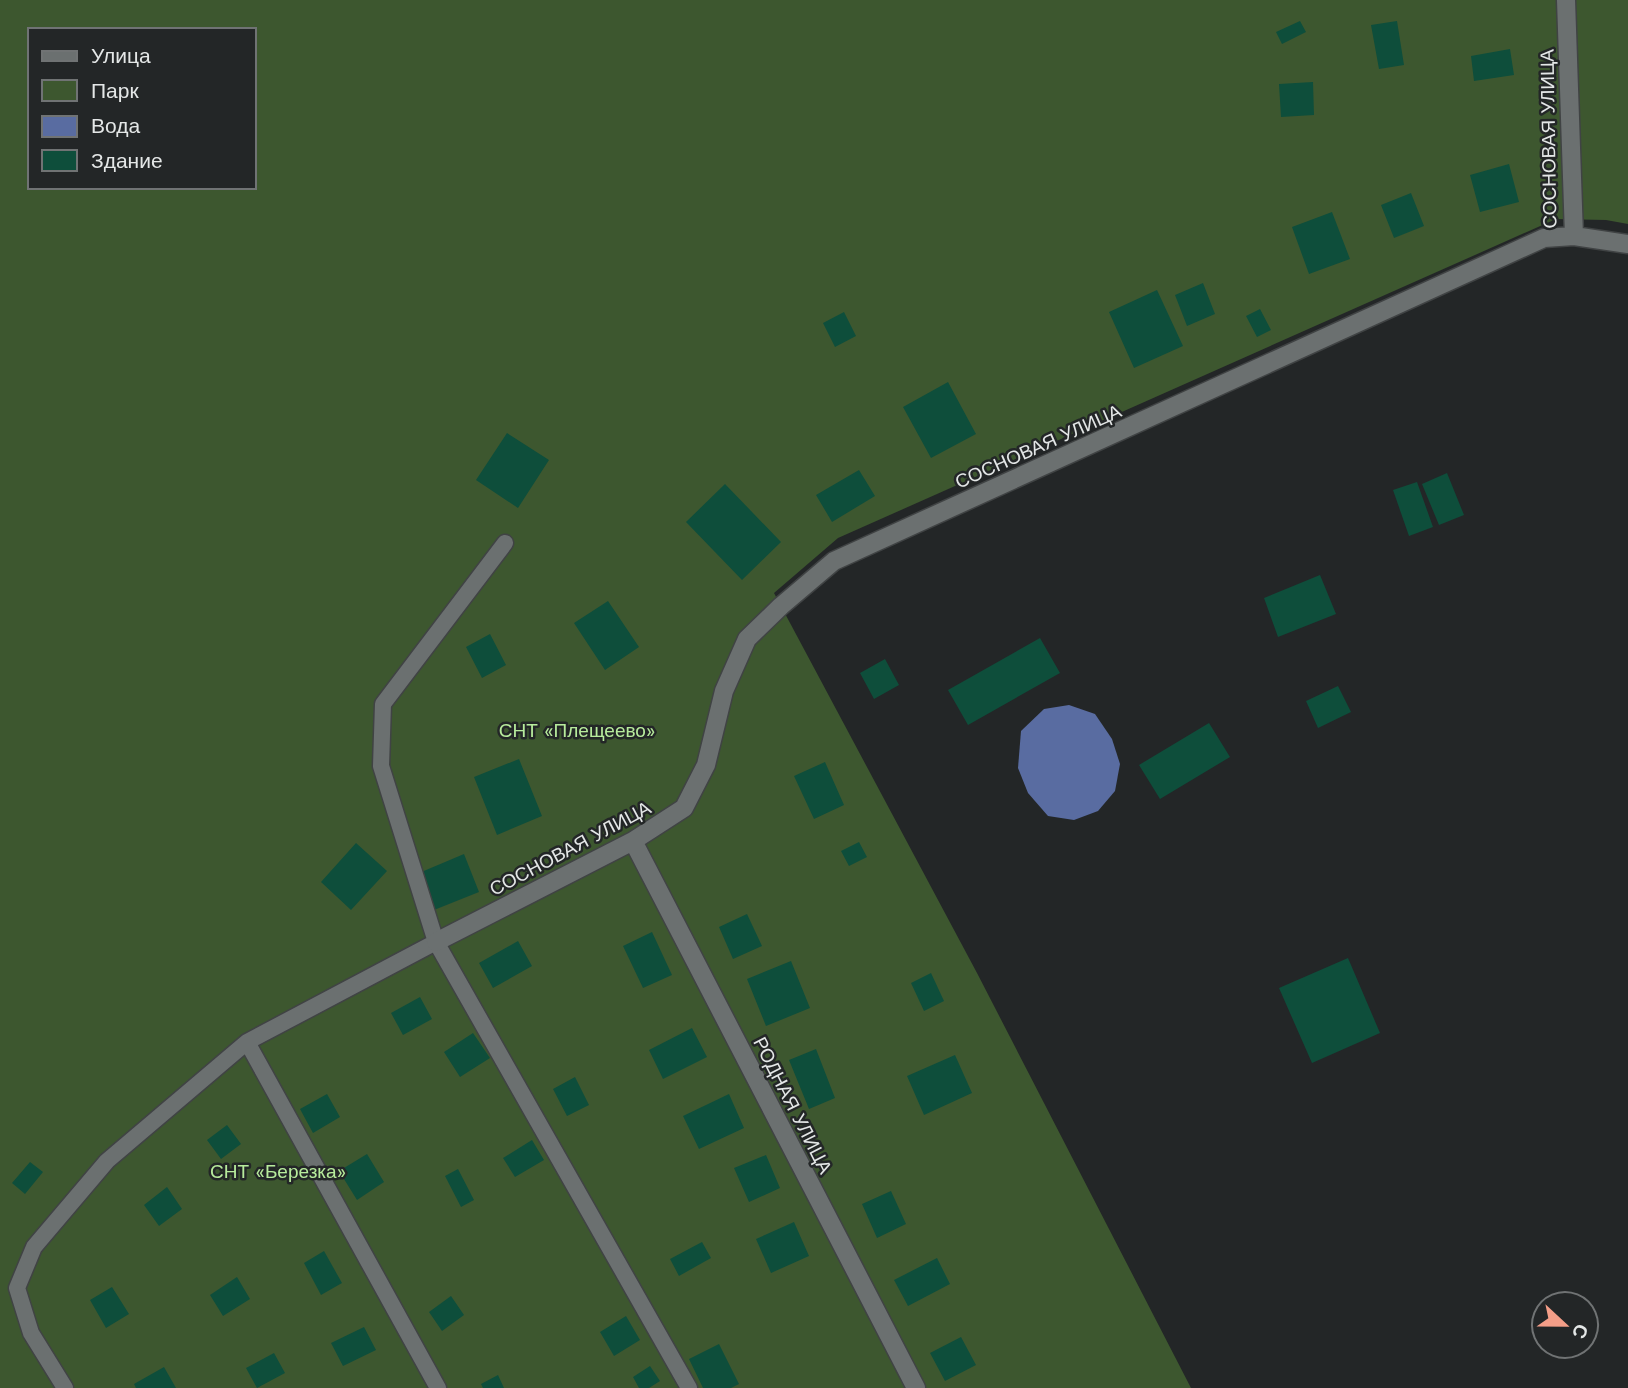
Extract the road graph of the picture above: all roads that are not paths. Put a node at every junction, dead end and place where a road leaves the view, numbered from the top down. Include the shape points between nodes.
1 (1566, 0) edge
2 (1574, 236) junction
3 (1628, 244) edge
4 (505, 543) dead end
5 (633, 841) junction
6 (436, 942) junction
7 (247, 1042) junction
8 (65, 1388) edge
9 (438, 1388) edge
10 (689, 1388) edge
11 (916, 1388) edge

1 - 2 street, СОСНОВАЯ УЛИЦА
2 - 3 street
2 - 5 street, СОСНОВАЯ УЛИЦА via 1544,238 834,562 747,639 724,691 706,765 684,808
4 - 6 lane via 383,704 381,766
5 - 6 street, СОСНОВАЯ УЛИЦА
5 - 11 street, РОДНАЯ УЛИЦА
6 - 7 lane
6 - 10 lane
7 - 8 lane via 107,1161 34,1247 17,1287 31,1333
7 - 9 lane

